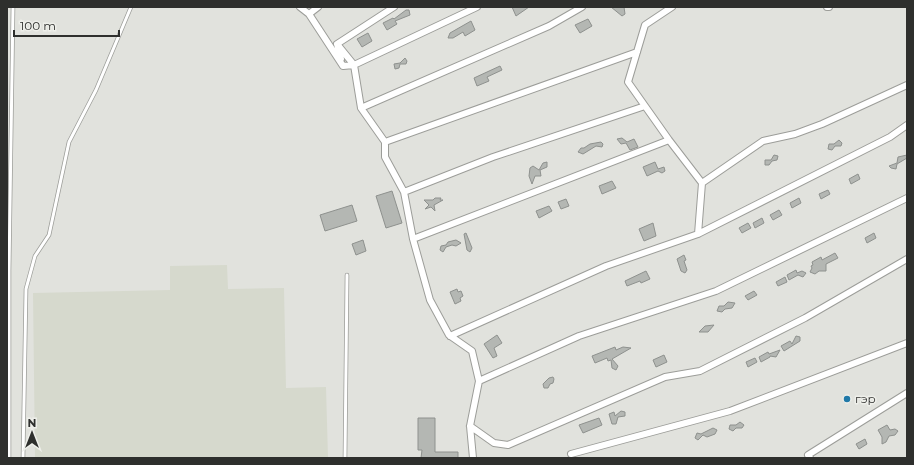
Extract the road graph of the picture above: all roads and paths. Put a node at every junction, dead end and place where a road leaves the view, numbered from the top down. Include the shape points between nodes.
1 (13, 7) edge
2 (131, 7) edge
3 (300, 7) edge
4 (318, 7) edge
5 (394, 7) edge
6 (477, 7) edge
7 (582, 7) edge
8 (672, 7) edge
9 (309, 14) junction
10 (337, 44) junction
11 (637, 52) junction
12 (354, 65) junction
13 (343, 66) junction
14 (907, 85) edge
15 (645, 106) junction
16 (361, 108) junction
17 (907, 125) edge
18 (668, 140) junction
19 (385, 142) junction
20 (702, 183) junction
21 (404, 192) junction
22 (907, 198) edge
23 (698, 234) junction
24 (413, 239) junction
25 (907, 259) edge
26 (347, 275) dead end
27 (450, 336) junction
28 (907, 343) edge
29 (479, 381) junction
30 (907, 393) edge
31 (470, 426) junction
32 (571, 454) dead end
33 (9, 458) edge
34 (23, 458) edge
35 (345, 458) edge
36 (473, 458) edge
37 (810, 458) edge

1 - 33 lane
2 - 34 lane via 96,90 69,142 49,235 35,256 26,289
3 - 9 street
4 - 9 street
5 - 10 street
6 - 12 street
7 - 16 street via 549,26
8 - 11 street via 645,25
9 - 13 street
10 - 12 street
10 - 13 street
11 - 15 street via 628,82
11 - 19 street
12 - 13 street
12 - 16 street
14 - 20 street via 822,124 795,134 763,140
15 - 18 street
15 - 21 street via 493,157
16 - 19 street
17 - 23 street via 890,137
18 - 20 street
18 - 24 street
19 - 21 street via 385,157
20 - 23 street
21 - 24 street
22 - 29 street via 716,291 579,336
23 - 27 street via 606,266
24 - 27 street via 430,300
25 - 31 street via 805,318 700,371 665,377 508,445 494,443
26 - 35 lane
27 - 29 street via 472,351
28 - 32 street via 730,411
29 - 31 street
30 - 37 street via 808,455
31 - 36 street

